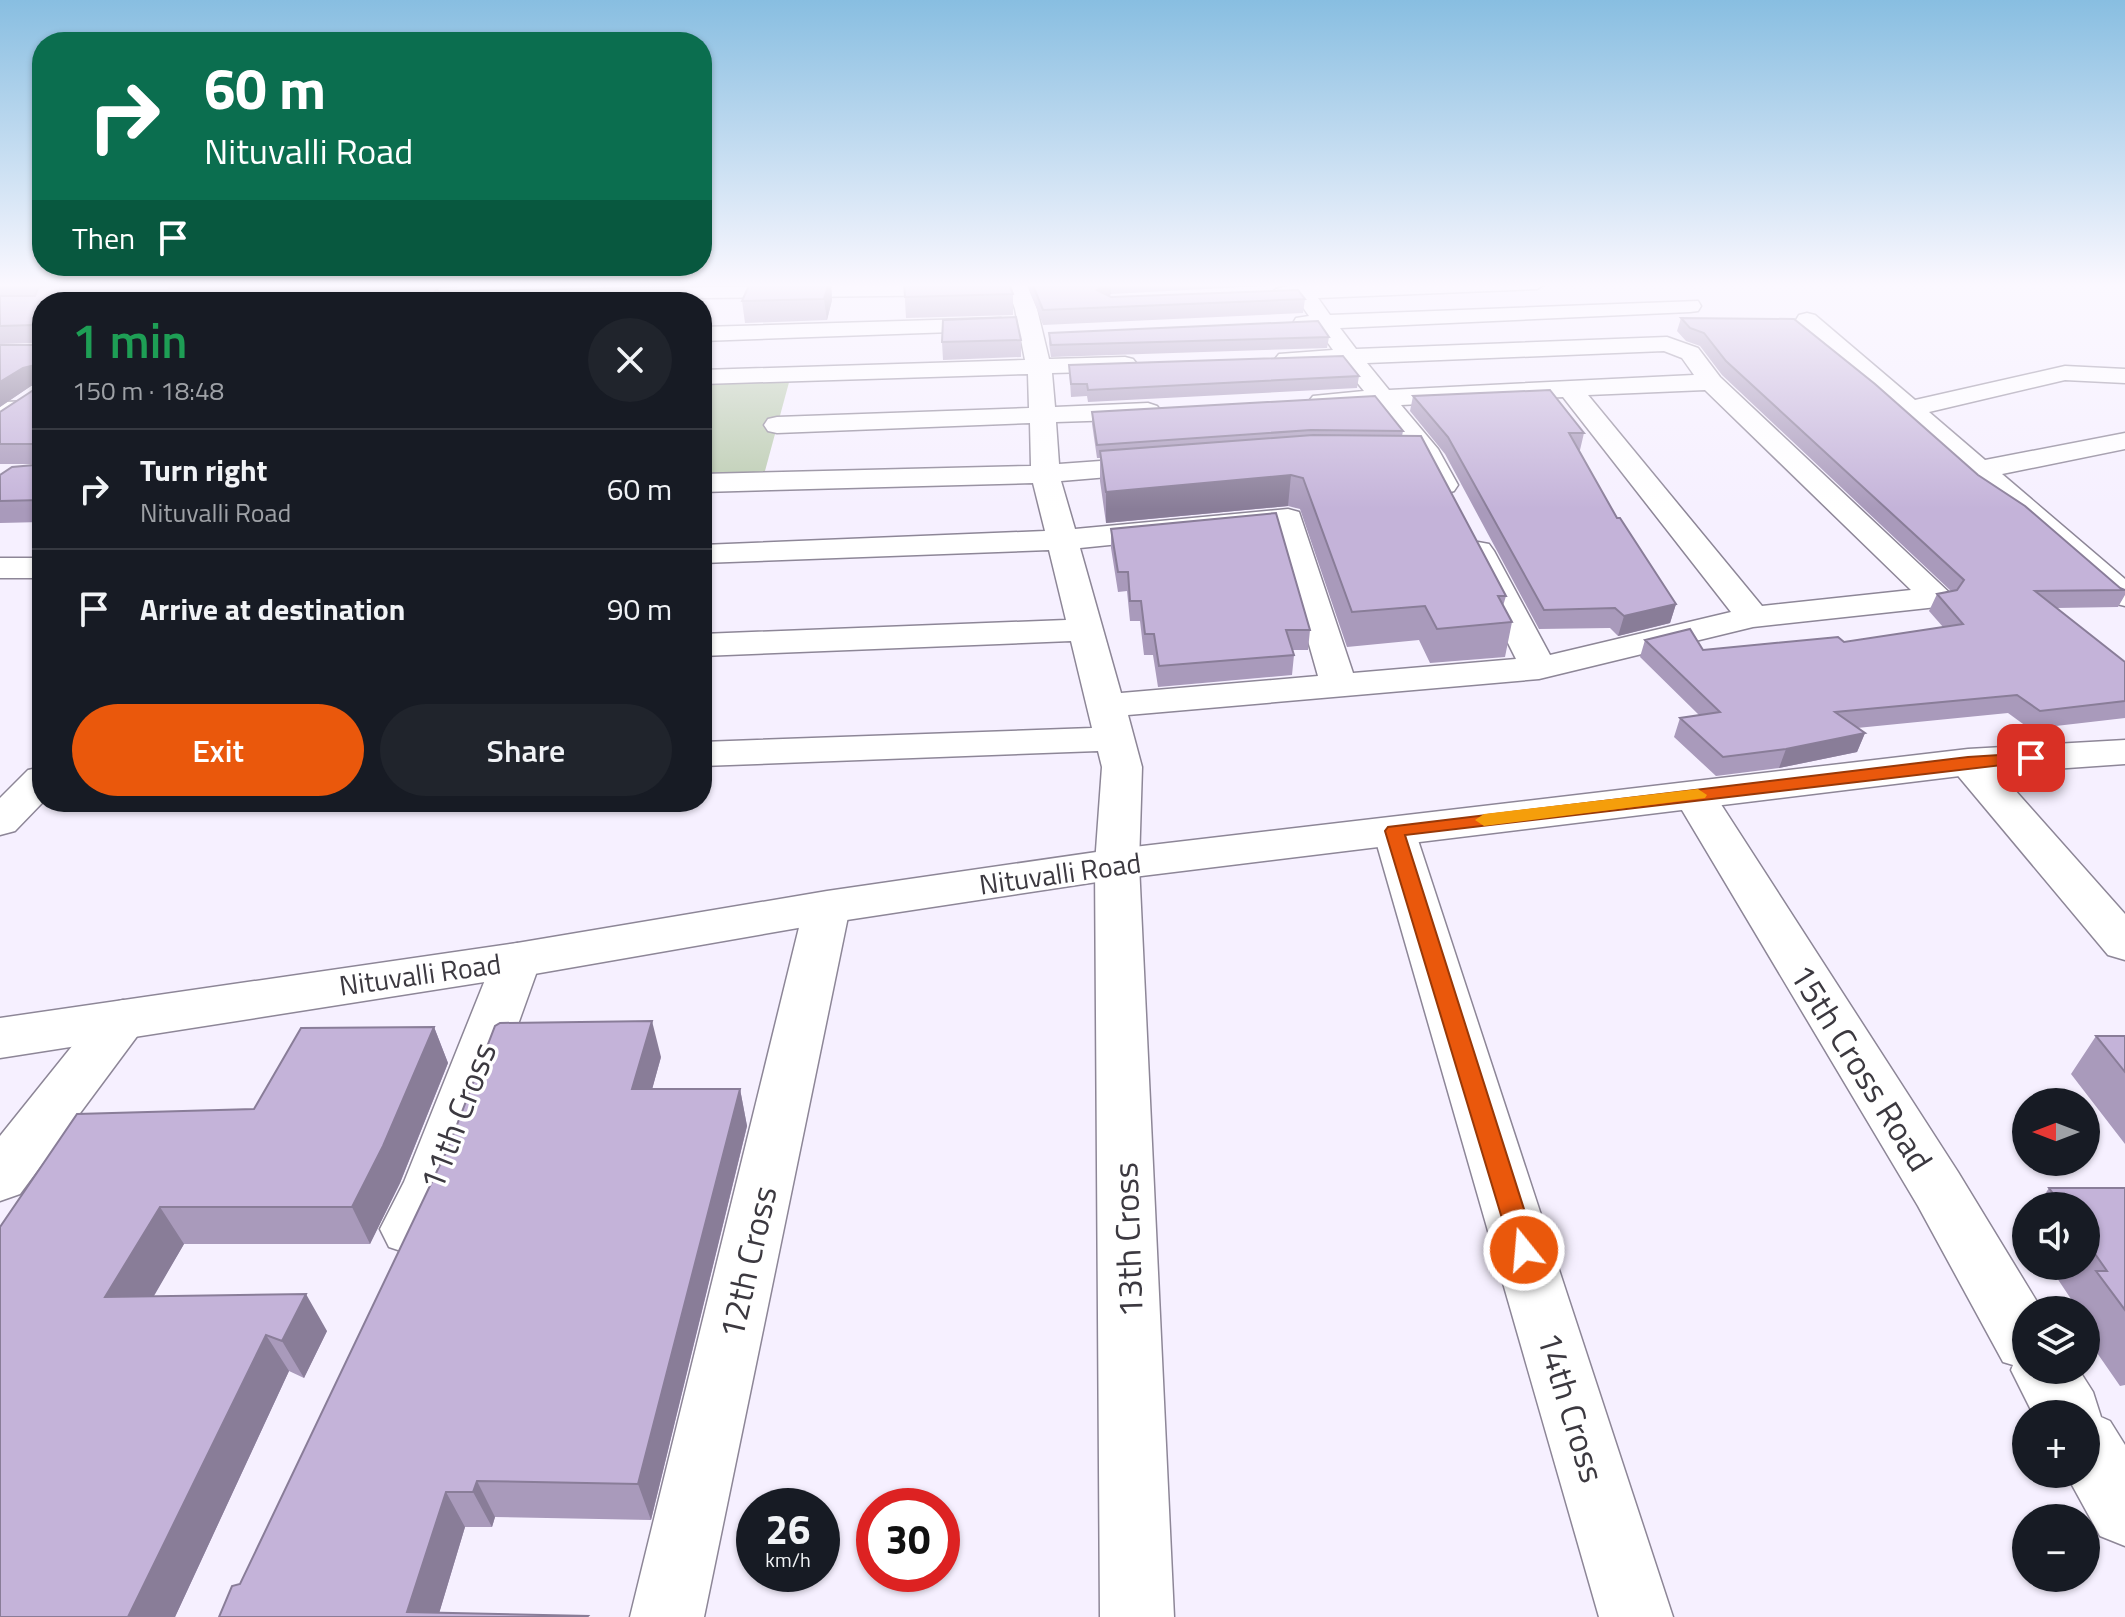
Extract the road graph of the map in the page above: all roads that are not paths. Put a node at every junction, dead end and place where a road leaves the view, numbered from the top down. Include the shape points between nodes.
1 (862, 358) edge
2 (1035, 358) edge
3 (1135, 358) edge
4 (1328, 358) edge
5 (1350, 358) edge
6 (1694, 358) edge
7 (1851, 358) edge
8 (1256, 360) edge
9 (1147, 363) edge
10 (791, 375) junction
11 (2125, 376) edge
12 (712, 377) edge
13 (1711, 382) junction
14 (1569, 388) junction
15 (1385, 398) junction
16 (32, 401) edge
17 (1292, 403) edge
18 (1909, 409) junction
19 (1167, 410) edge
20 (15, 413) edge
21 (1042, 416) junction
22 (777, 425) junction
23 (2125, 441) edge
24 (1180, 463) edge
25 (1979, 470) junction
26 (1045, 474) junction
27 (762, 482) junction
28 (712, 483) edge
29 (1062, 540) junction
30 (712, 554) edge
31 (0, 568) edge
32 (32, 568) edge
33 (2125, 596) edge
34 (1753, 617) junction
35 (1085, 630) junction
36 (712, 645) edge
37 (1539, 668) junction
38 (1339, 686) junction
39 (1110, 722) junction
40 (2125, 752) edge
41 (712, 753) edge
42 (1968, 762) junction
43 (32, 789) edge
44 (1694, 795) junction
45 (0, 822) edge
46 (1394, 831) junction
47 (1117, 864) junction
48 (827, 907) junction
49 (2125, 944) edge
50 (517, 960) junction
51 (123, 1018) junction
52 (0, 1038) edge
53 (0, 1178) edge
54 (391, 1271) edge
55 (2012, 1317) edge
56 (2100, 1468) edge
57 (2125, 1511) edge
58 (667, 1617) edge
59 (1137, 1617) edge
60 (1636, 1617) edge

1 - 10 street
2 - 21 street, 13th Cross
3 - 9 street
4 - 8 street
5 - 15 street
6 - 13 street
7 - 18 street
10 - 12 street
10 - 22 street
11 - 18 street via 2065,373
13 - 14 street
13 - 34 street via 1937,597
14 - 15 street
14 - 34 street
15 - 17 street
15 - 37 street via 1414,455 1463,521
16 - 20 street
18 - 25 street
19 - 21 street
21 - 22 street
21 - 26 street, 13th Cross
22 - 27 street
23 - 25 street
24 - 26 street
25 - 33 street
26 - 27 street
26 - 29 street, 13th Cross
27 - 28 street
29 - 30 street
29 - 35 street, 13th Cross
29 - 38 street via 1288,518
31 - 32 street
34 - 37 street
35 - 36 street
35 - 39 street, 13th Cross
37 - 38 street
38 - 39 street
39 - 41 street
39 - 47 street, 13th Cross via 1122,767
40 - 42 street, Nituvalli Road
42 - 44 street, Nituvalli Road
42 - 49 street
43 - 45 street
44 - 46 street, Nituvalli Road
44 - 55 street, 15th Cross Road
46 - 47 street, Nituvalli Road
46 - 60 street, 14th Cross
47 - 48 street, Nituvalli Road
47 - 59 street, 13th Cross
48 - 50 street, Nituvalli Road
48 - 58 street, 12th Cross
50 - 51 street, Nituvalli Road
50 - 54 street, 11th Cross via 432,1184
51 - 52 street, Nituvalli Road
51 - 53 street
56 - 57 street

